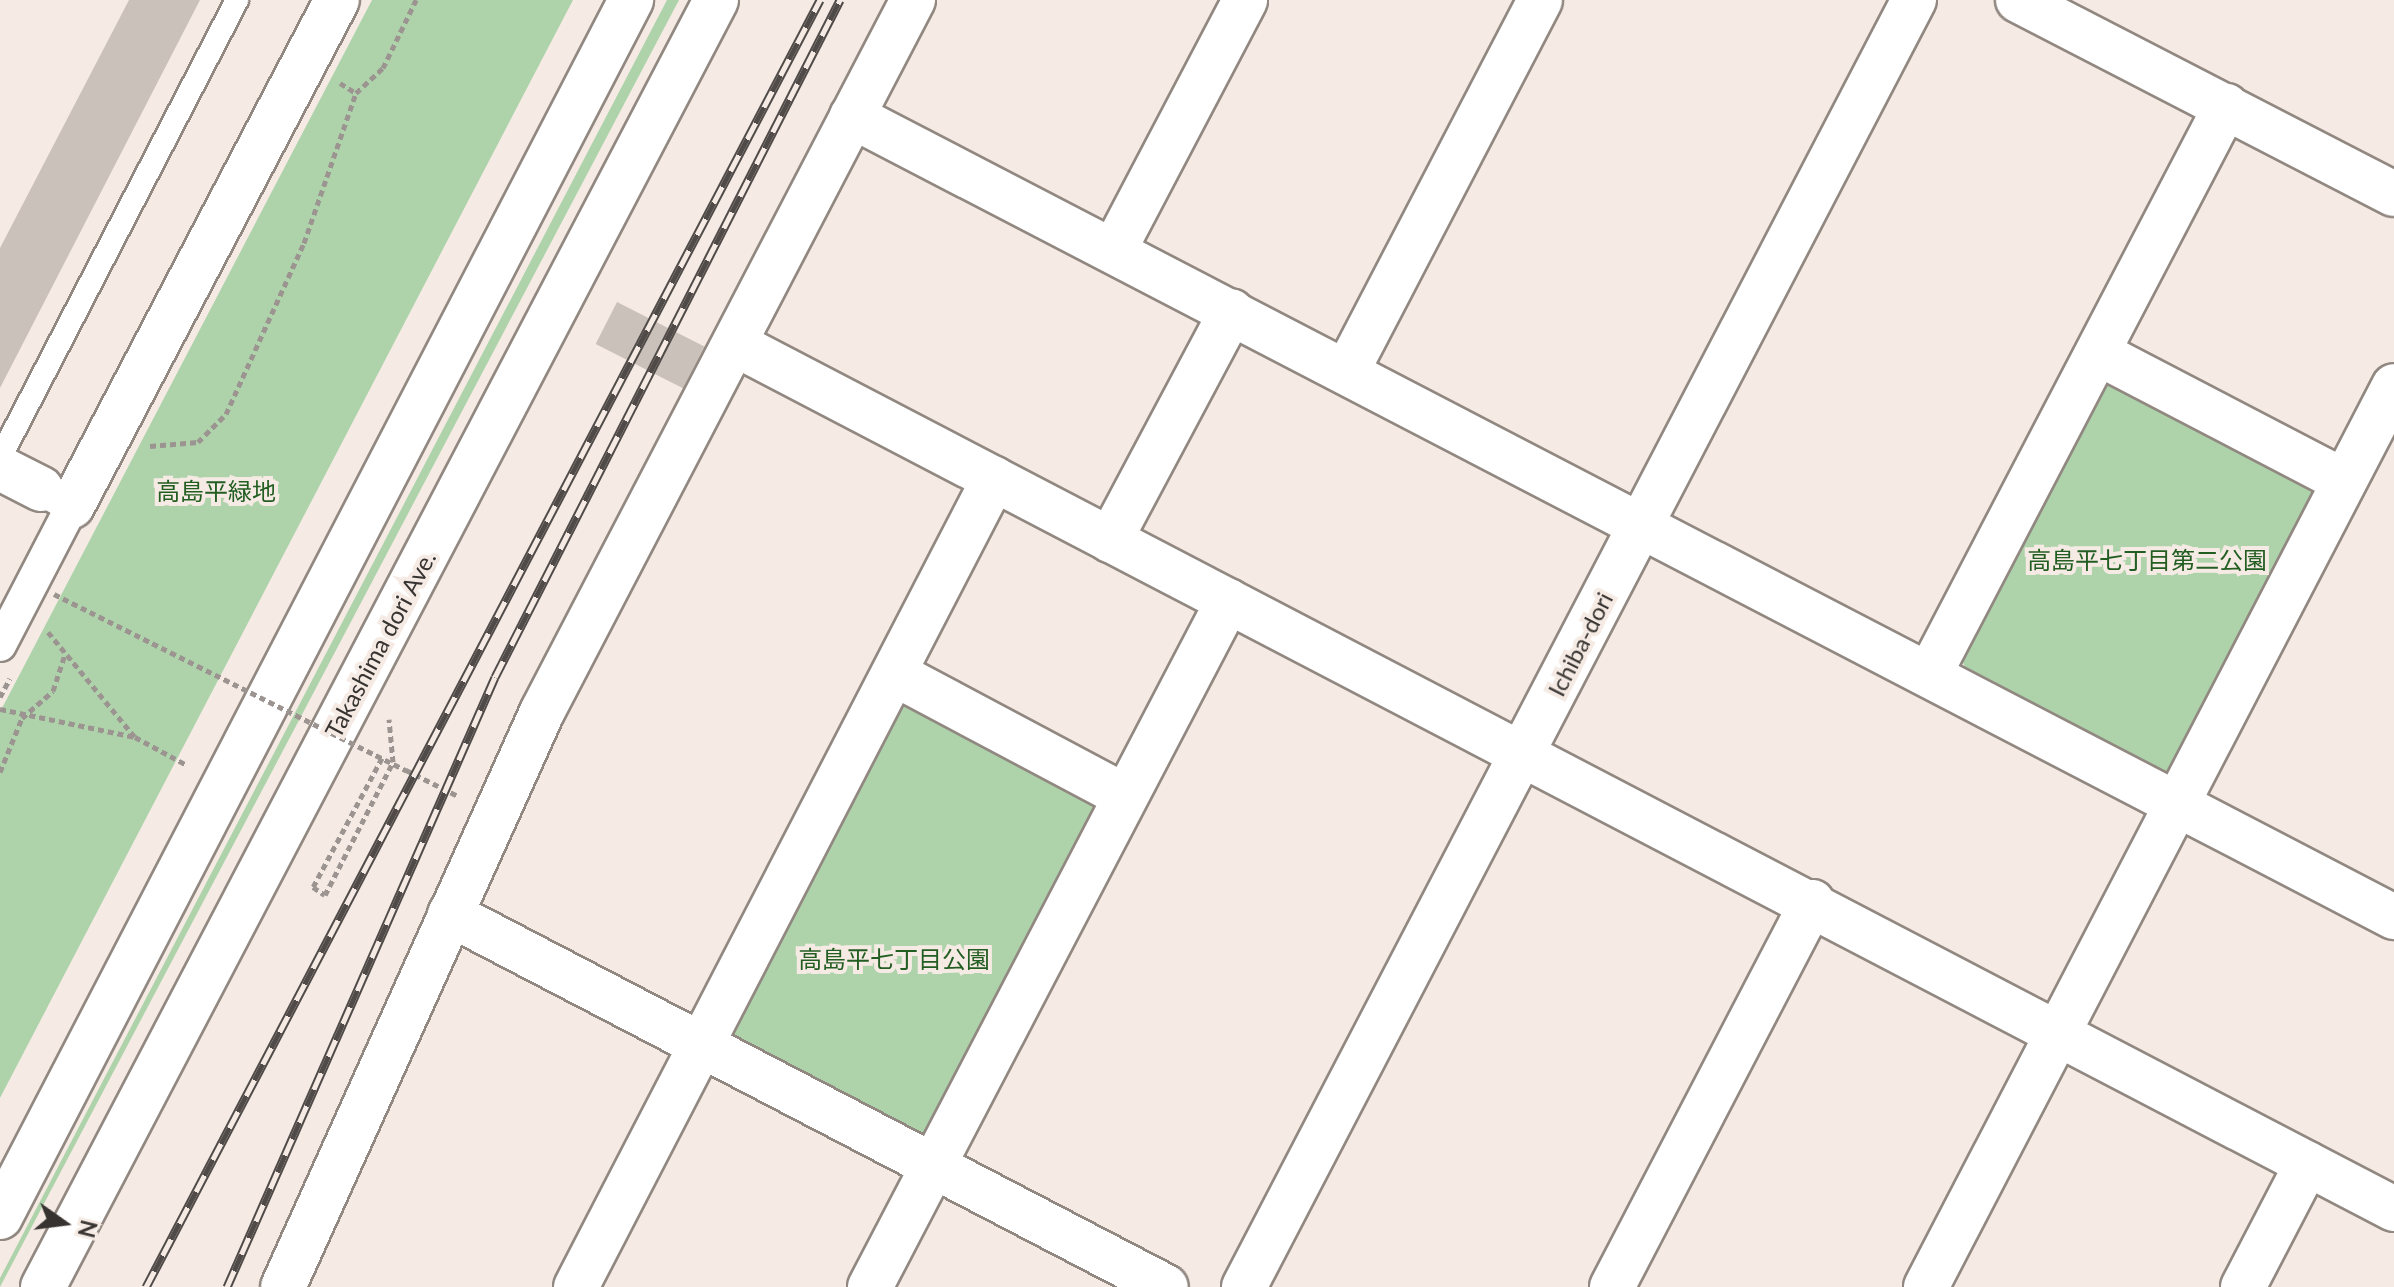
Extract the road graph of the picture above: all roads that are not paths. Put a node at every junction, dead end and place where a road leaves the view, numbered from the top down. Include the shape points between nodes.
1 (237, 0) edge
2 (337, 0) edge
3 (631, 0) edge
4 (716, 0) edge
5 (913, 0) edge
6 (1245, 0) edge
7 (1540, 0) edge
8 (1914, 0) edge
9 (2018, 0) edge
10 (2226, 106) junction
11 (852, 116) junction
12 (2394, 194) edge
13 (1114, 250) junction
14 (1232, 311) junction
15 (735, 344) junction
16 (2098, 353) junction
17 (1347, 371) junction
18 (2394, 386) edge
19 (0, 458) edge
20 (0, 468) edge
21 (994, 479) junction
22 (2344, 481) junction
23 (57, 498) junction
24 (1641, 525) junction
25 (1110, 540) junction
26 (1228, 601) junction
27 (0, 645) edge
28 (897, 675) junction
29 (1929, 675) junction
30 (1523, 753) junction
31 (1125, 796) junction
32 (2176, 804) junction
33 (1812, 902) junction
34 (450, 914) junction
35 (2394, 917) edge
36 (2061, 1032) junction
37 (701, 1045) junction
38 (2307, 1164) junction
39 (934, 1166) junction
40 (2394, 1209) edge
41 (0, 1217) edge
42 (43, 1287) edge
43 (283, 1287) edge
44 (576, 1287) edge
45 (870, 1287) edge
46 (1166, 1287) edge
47 (1244, 1287) edge
48 (1612, 1287) edge
49 (1926, 1287) edge
50 (2243, 1287) edge

1 - 19 lane
2 - 23 street via 103,446
3 - 41 street
4 - 42 street, Takashima dori Ave.
5 - 11 street
6 - 13 street
7 - 17 street
8 - 24 street, Ichiba-dori
9 - 10 street
10 - 12 street
10 - 16 street
11 - 13 street
11 - 15 street
13 - 14 street
14 - 17 street
14 - 25 street
15 - 21 street
15 - 34 street via 542,712
16 - 22 street
16 - 29 street
17 - 24 street
18 - 22 street
20 - 23 street
21 - 25 street
21 - 28 street
22 - 32 street
23 - 27 street via 19,609
24 - 29 street
24 - 30 street, Ichiba-dori
25 - 26 street
26 - 30 street
26 - 31 street
28 - 31 street
28 - 37 street
29 - 32 street
30 - 33 street
30 - 47 street, Ichiba-dori
31 - 39 street
32 - 35 street
32 - 36 street
33 - 36 street
33 - 48 street
34 - 37 street
34 - 43 street
36 - 38 street
36 - 49 street
37 - 39 street
37 - 44 street
38 - 40 street
38 - 50 street
39 - 45 street
39 - 46 street

